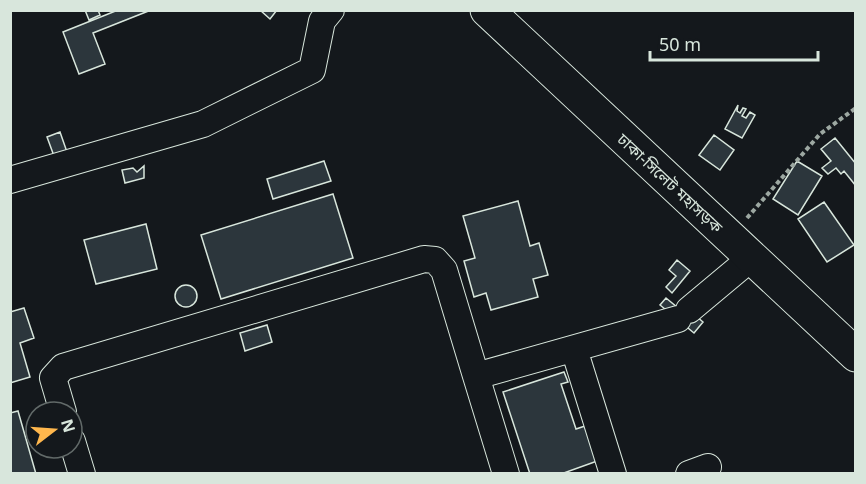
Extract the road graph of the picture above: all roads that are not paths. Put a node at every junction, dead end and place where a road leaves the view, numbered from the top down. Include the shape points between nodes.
1 (331, 10) edge
2 (486, 10) edge
3 (10, 180) edge
4 (740, 249) junction
5 (574, 350) junction
6 (855, 355) edge
7 (476, 376) junction
8 (59, 400) edge
9 (506, 474) edge
10 (613, 474) edge

1 - 3 street via 322,21 312,70 203,124
2 - 4 highway, ঢাকা-সিলেট মহাসড়ক
4 - 5 street via 684,315
4 - 6 highway, ঢাকা-সিলেট মহাসড়ক
5 - 7 street
5 - 10 street
7 - 8 street via 444,270 435,260 424,259 63,367 53,378
7 - 9 street

